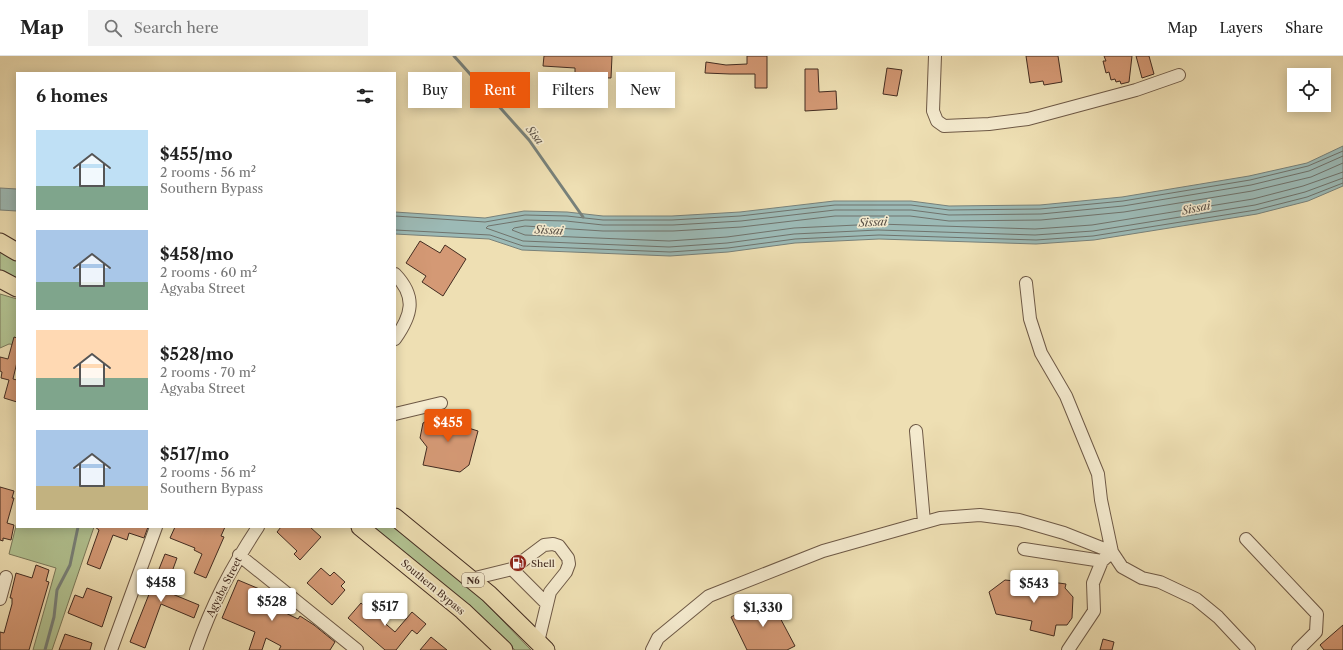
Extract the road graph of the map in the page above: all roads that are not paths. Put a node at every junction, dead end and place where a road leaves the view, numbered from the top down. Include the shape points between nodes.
1 (935, 56) edge
2 (1179, 75) dead end
3 (0, 242) edge
4 (16, 251) edge
5 (396, 275) edge
6 (0, 279) edge
7 (1026, 283) dead end
8 (16, 287) edge
9 (396, 337) edge
10 (441, 403) dead end
11 (396, 414) edge
12 (916, 431) dead end
13 (396, 518) edge
14 (924, 522) junction
15 (156, 528) edge
16 (257, 528) edge
17 (361, 528) edge
18 (1246, 539) dead end
19 (1024, 549) dead end
20 (1112, 552) junction
21 (239, 556) junction
22 (1102, 561) junction
23 (512, 570) junction
24 (6, 578) dead end
25 (471, 579) junction
26 (0, 599) edge
27 (546, 603) junction
28 (542, 646) edge
29 (351, 648) edge
30 (111, 650) edge
31 (196, 650) edge
32 (504, 650) edge
33 (652, 650) edge
34 (1068, 650) edge
35 (1249, 650) edge
36 (1298, 650) edge

1 - 2 street via 933,111 937,121 944,126 1028,119 1136,90
3 - 4 highway
5 - 9 street via 408,293 410,311
6 - 8 highway
7 - 20 street via 1030,319 1041,353 1066,396 1098,474 1100,500
10 - 11 street
12 - 14 street
13 - 25 highway, N6
14 - 20 street via 940,518 980,516 1019,520 1064,533
14 - 33 street via 823,551 709,596 658,638
15 - 30 street
16 - 21 street, Agyaba Street
17 - 32 highway, Southern Bypass via 463,611
18 - 36 street via 1317,614 1316,632
19 - 22 street
20 - 22 street
20 - 35 street via 1122,567 1142,578 1160,582 1196,599 1218,617
21 - 29 street
21 - 31 street, Agyaba Street via 210,611
22 - 34 street via 1093,583 1094,611
23 - 25 street
23 - 27 street
23 - 27 street via 544,546 559,546 565,552 569,564 566,572 550,592
24 - 26 street
25 - 28 highway, N6
27 - 28 street

